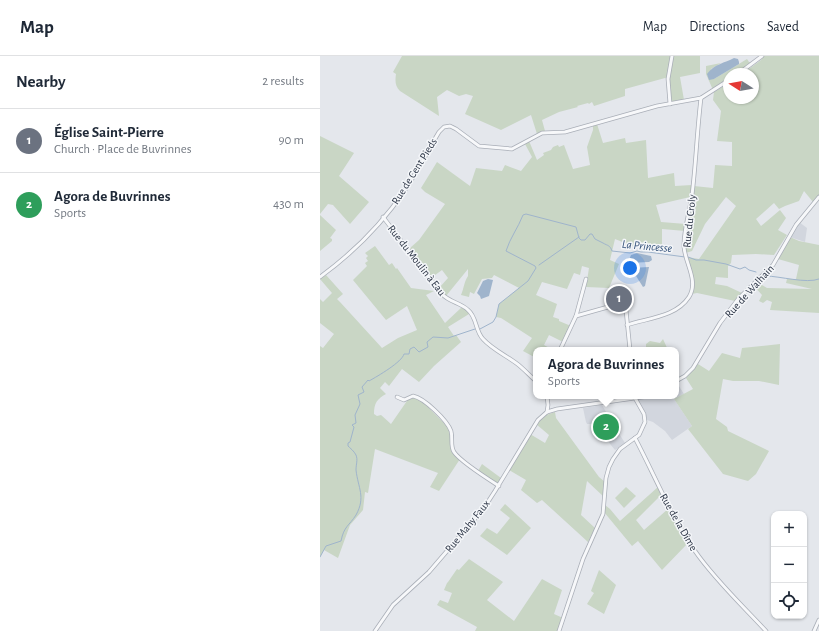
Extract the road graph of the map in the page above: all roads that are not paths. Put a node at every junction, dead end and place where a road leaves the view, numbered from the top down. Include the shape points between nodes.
1 (672, 56) edge
2 (762, 56) edge
3 (746, 68) edge
4 (723, 84) edge
5 (701, 98) junction
6 (670, 104) junction
7 (819, 197) edge
8 (383, 217) junction
9 (320, 277) edge
10 (586, 279) dead end
11 (576, 316) junction
12 (627, 325) junction
13 (561, 347) edge
14 (630, 347) edge
15 (533, 378) edge
16 (679, 380) edge
17 (397, 397) dead end
18 (547, 399) edge
19 (615, 399) edge
20 (636, 399) edge
21 (547, 412) junction
22 (635, 438) junction
23 (498, 486) junction
24 (819, 620) edge
25 (375, 631) edge
26 (559, 631) edge
27 (766, 631) edge
28 (814, 631) edge

1 - 6 street via 668,79
2 - 3 street
4 - 5 street, Rue de Cent Pieds
5 - 6 street, Rue de Cent Pieds
5 - 12 street, Rue du Croly via 684,246 692,278 692,291 685,302 674,311
6 - 8 street, Rue de Cent Pieds via 565,132 542,133 510,150 479,146 454,128 444,127 405,190
7 - 16 street, Rue de Walhain via 796,225 772,264 739,298 720,323 693,368
8 - 9 street, Rue de Cent Pieds via 349,255
8 - 15 street, Rue du Moulin à Eau via 442,294 470,311 482,338
10 - 11 street
11 - 12 street via 608,307 624,306
11 - 13 street
12 - 14 street
17 - 23 street via 404,400 416,397 426,404 450,429 455,454
18 - 21 street
19 - 21 street
20 - 22 street via 645,420 641,432
21 - 23 street, Rue Mahy Faux via 535,424
22 - 26 street via 620,449 609,467 603,514 583,560
22 - 27 street, Rue de la Dîme via 672,514 696,553
23 - 25 street, Rue Mahy Faux via 484,508 423,578 393,605
24 - 28 street

